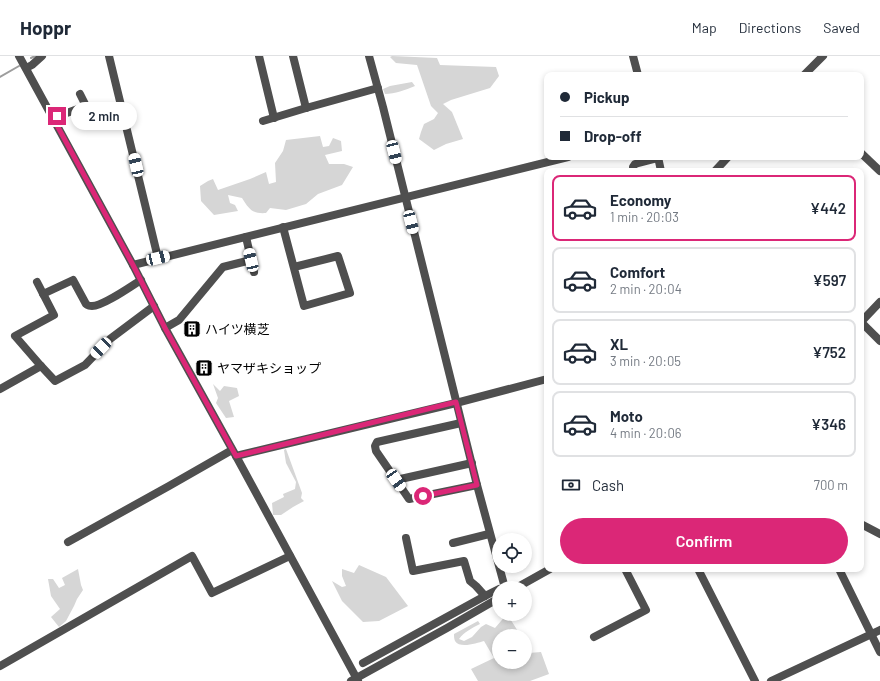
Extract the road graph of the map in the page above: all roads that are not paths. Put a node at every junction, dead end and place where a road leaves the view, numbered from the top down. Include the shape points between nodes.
1 (19, 56) edge
2 (42, 56) edge
3 (110, 56) edge
4 (259, 56) edge
5 (294, 56) edge
6 (369, 56) edge
7 (633, 56) edge
8 (823, 56) edge
9 (26, 68) junction
10 (637, 72) edge
11 (807, 72) edge
12 (378, 88) junction
13 (80, 94) dead end
14 (306, 108) junction
15 (53, 118) junction
16 (274, 118) junction
17 (262, 121) dead end
18 (864, 156) edge
19 (556, 160) edge
20 (648, 160) edge
21 (725, 160) edge
22 (633, 168) edge
23 (718, 168) edge
24 (880, 171) edge
25 (405, 197) junction
26 (283, 228) junction
27 (246, 237) junction
28 (158, 258) junction
29 (251, 260) junction
30 (133, 265) junction
31 (294, 267) junction
32 (254, 272) dead end
33 (141, 280) junction
34 (37, 282) dead end
35 (43, 294) junction
36 (880, 302) edge
37 (154, 306) junction
38 (864, 319) edge
39 (864, 325) edge
40 (165, 328) junction
41 (880, 341) edge
42 (41, 366) junction
43 (544, 380) edge
44 (0, 389) edge
45 (456, 402) junction
46 (461, 423) junction
47 (234, 453) junction
48 (472, 463) junction
49 (396, 480) junction
50 (477, 485) junction
51 (864, 526) edge
52 (489, 534) junction
53 (880, 534) edge
54 (406, 538) dead end
55 (68, 542) dead end
56 (453, 543) dead end
57 (290, 556) junction
58 (545, 572) edge
59 (627, 572) edge
60 (700, 572) edge
61 (841, 572) edge
62 (500, 581) edge
63 (529, 581) edge
64 (492, 593) edge
65 (485, 596) junction
66 (492, 602) edge
67 (880, 630) edge
68 (872, 634) junction
69 (594, 638) dead end
70 (880, 652) edge
71 (363, 663) dead end
72 (0, 666) edge
73 (355, 680) edge
74 (755, 681) edge
75 (771, 681) edge

1 - 9 street
2 - 9 street
3 - 28 street
4 - 16 street
5 - 14 street
6 - 12 street
7 - 10 street
8 - 11 street
9 - 15 street
12 - 14 street
12 - 25 street
13 - 15 street via 86,106
14 - 16 street
15 - 30 street
16 - 17 street
18 - 24 street
19 - 25 street
20 - 22 street via 635,164
21 - 23 street
25 - 26 street
25 - 45 street
26 - 27 street
26 - 31 street
27 - 28 street
27 - 29 street
28 - 30 street
29 - 32 street
29 - 40 street via 223,267 179,320
30 - 33 street
31 - 31 street via 304,306 350,293 338,256
33 - 35 street via 103,303 93,306 86,304 73,280
33 - 37 street
34 - 35 street
35 - 42 street via 54,315 16,336
36 - 38 street
37 - 40 street
37 - 42 street via 110,339 85,365 55,381
39 - 41 street
40 - 47 street
42 - 44 street
43 - 45 street
45 - 46 street
45 - 47 street
46 - 48 street
46 - 49 street via 377,442 376,451
47 - 55 street
47 - 57 street
48 - 49 street
48 - 50 street
49 - 50 street via 409,499
50 - 52 street
51 - 53 street
52 - 56 street
52 - 62 street
54 - 65 street via 413,571 464,561 470,581
57 - 72 street via 212,593 192,556
57 - 73 street
58 - 63 street
59 - 69 street via 646,610
60 - 74 street
61 - 68 street
64 - 65 street
65 - 71 street
66 - 73 street
67 - 68 street
68 - 70 street
68 - 75 street

